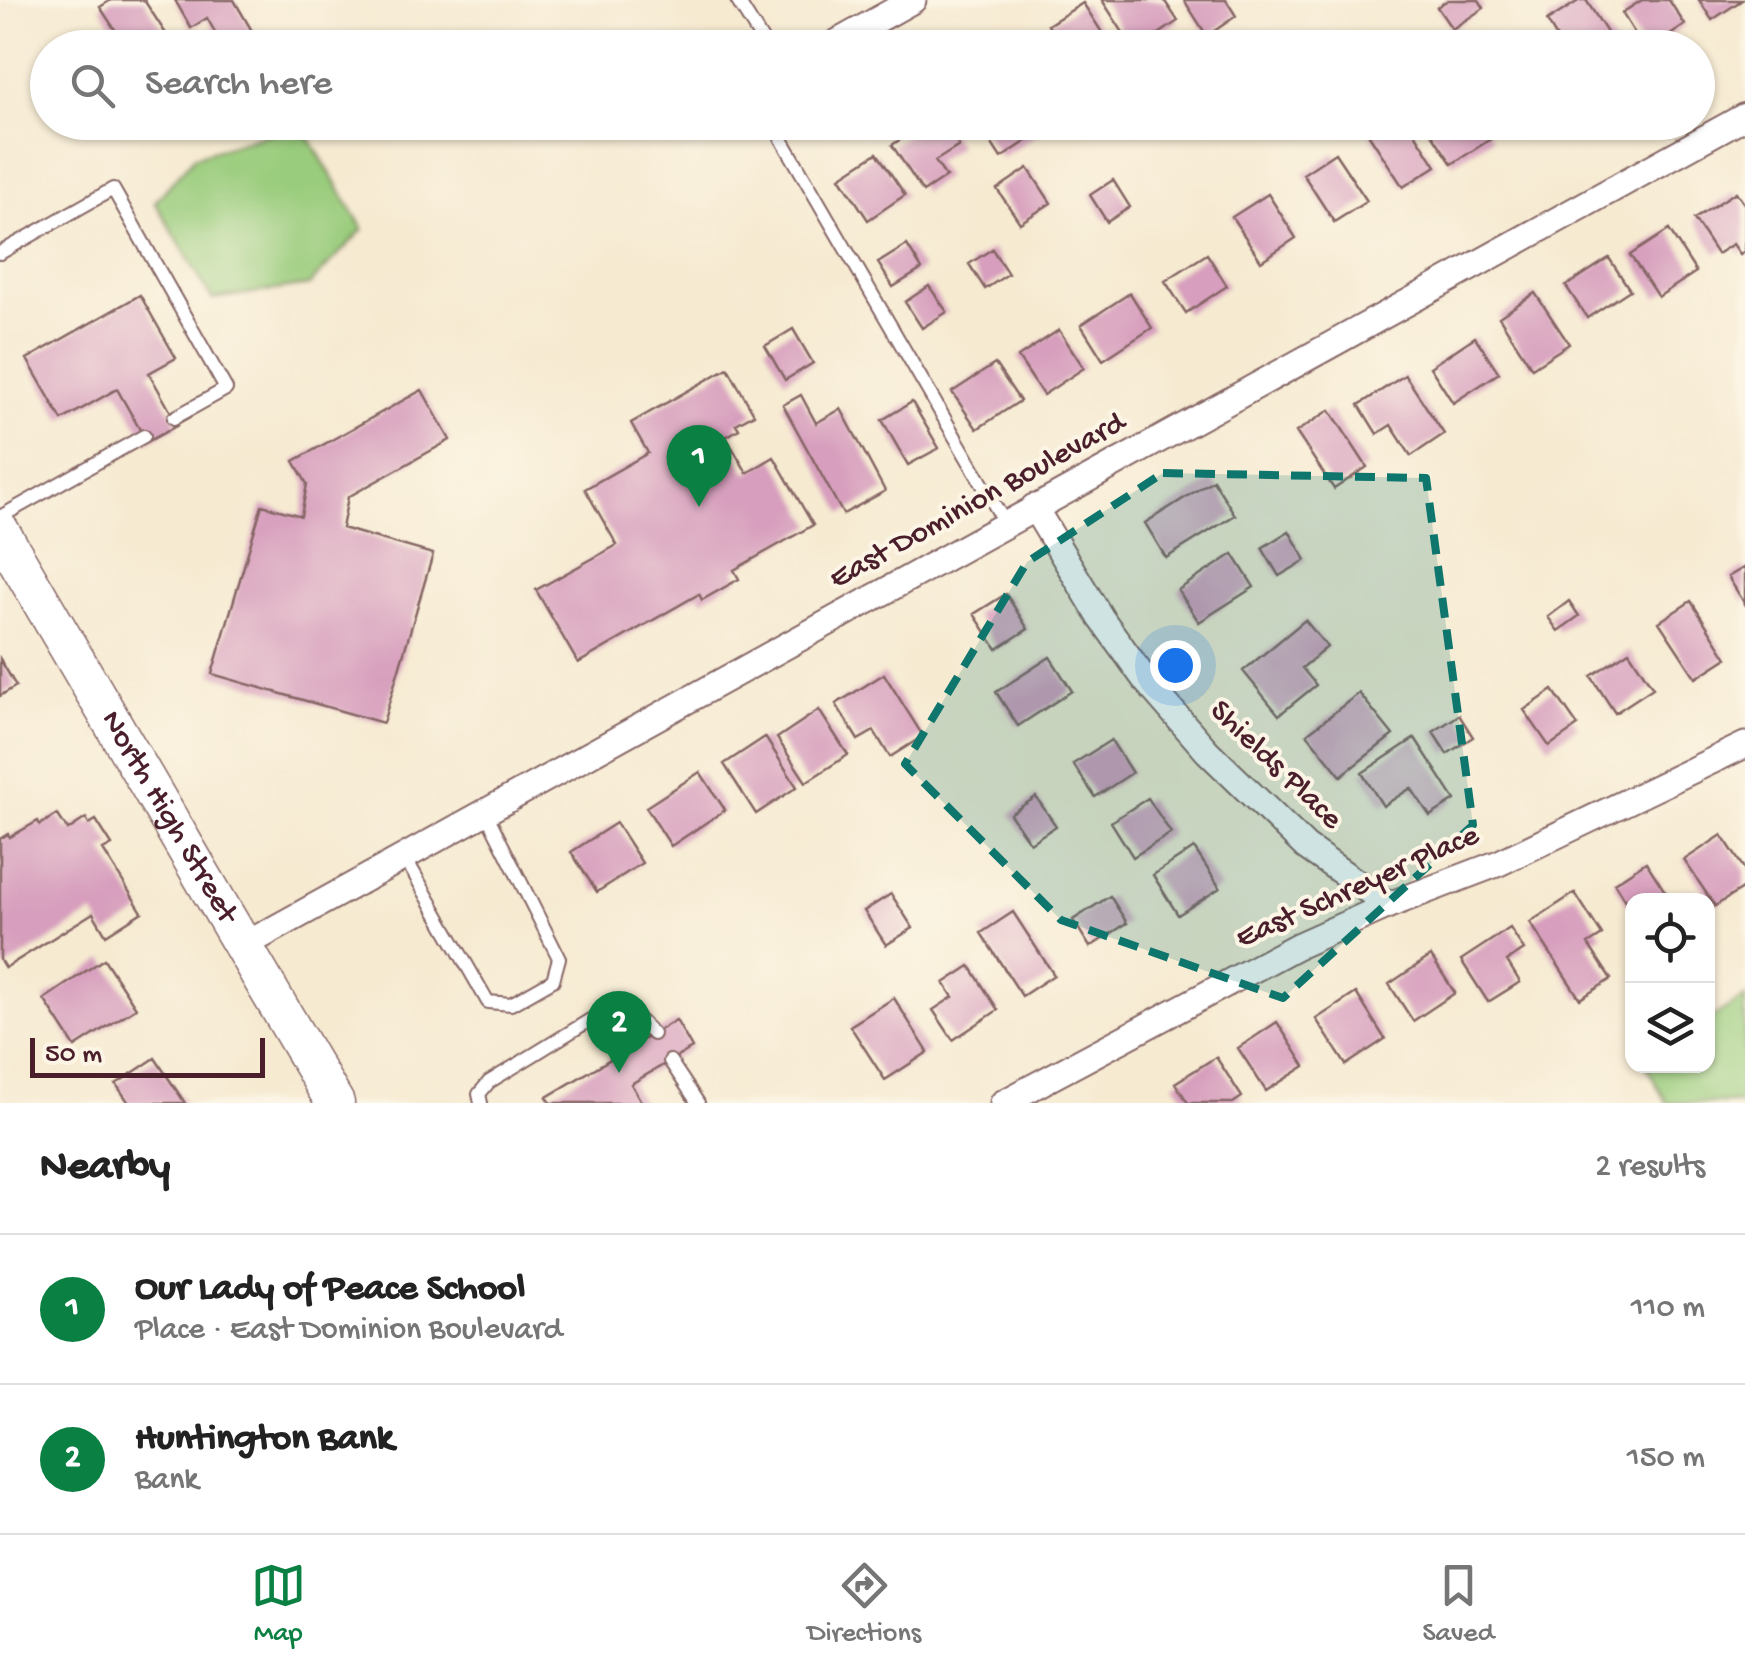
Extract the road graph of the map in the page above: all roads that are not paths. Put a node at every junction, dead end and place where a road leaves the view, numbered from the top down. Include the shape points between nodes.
1 (737, 0) edge
2 (913, 0) edge
3 (756, 30) edge
4 (859, 30) edge
5 (1745, 116) edge
6 (1715, 133) edge
7 (781, 140) edge
8 (1702, 140) edge
9 (0, 253) edge
10 (174, 418) dead end
11 (144, 436) dead end
12 (1034, 507) junction
13 (0, 517) edge
14 (1005, 524) junction
15 (0, 531) edge
16 (1745, 745) edge
17 (485, 811) junction
18 (404, 856) junction
19 (1389, 905) junction
20 (243, 946) junction
21 (652, 1034) dead end
22 (670, 1061) dead end
23 (335, 1103) edge
24 (481, 1103) edge
25 (698, 1103) edge
26 (1003, 1103) edge

1 - 3 lane
2 - 4 street
5 - 6 street, East Dominion Boulevard
7 - 14 lane
8 - 12 street, East Dominion Boulevard
9 - 10 lane via 113,189 226,389
11 - 13 lane
12 - 14 street, East Dominion Boulevard
12 - 19 street, Shields Place via 1101,618 1207,751 1306,847
14 - 17 street, East Dominion Boulevard
15 - 20 main road, North High Street
16 - 19 street, East Schreyer Place via 1500,862
17 - 18 street, East Dominion Boulevard
17 - 18 lane via 560,958 553,980 511,1004 488,1002
18 - 20 street, East Dominion Boulevard
19 - 26 street, East Schreyer Place via 1238,976
20 - 23 main road, North High Street
21 - 24 lane via 633,1014 590,1020 488,1082
22 - 25 lane

